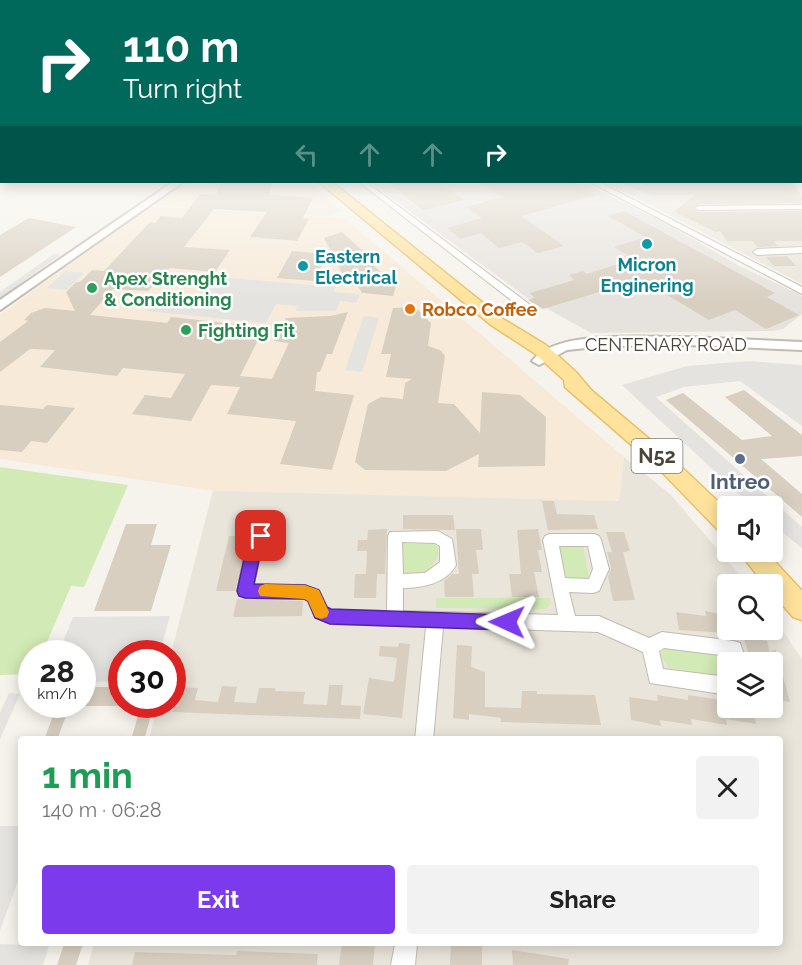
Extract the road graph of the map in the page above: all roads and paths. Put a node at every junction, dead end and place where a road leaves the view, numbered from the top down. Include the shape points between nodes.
1 (136, 211) edge
2 (361, 211) edge
3 (400, 211) edge
4 (649, 211) edge
5 (802, 250) edge
6 (757, 252) dead end
7 (802, 291) edge
8 (0, 306) edge
9 (529, 309) dead end
10 (497, 322) junction
11 (519, 333) junction
12 (761, 344) junction
13 (565, 346) junction
14 (802, 346) edge
15 (547, 362) junction
16 (717, 515) edge
17 (261, 536) dead end
18 (760, 562) edge
19 (395, 581) dead end
20 (559, 585) dead end
21 (802, 609) edge
22 (394, 619) junction
23 (435, 621) junction
24 (568, 622) junction
25 (650, 647) junction
26 (735, 652) edge
27 (717, 685) edge
28 (424, 736) edge
29 (405, 946) edge
30 (404, 965) edge

1 - 8 street
2 - 10 main road, N52
3 - 9 street
4 - 7 street
5 - 6 street
10 - 11 main road, N52
10 - 15 main road, N52 via 508,337
11 - 13 street
11 - 15 main road, N52
12 - 13 street, CENTENARY ROAD via 687,341
12 - 14 street, CENTENARY ROAD
12 - 15 street, CENTENARY ROAD via 606,349
13 - 15 street, CENTENARY ROAD
15 - 16 main road, N52 via 666,464
17 - 22 street via 255,545 245,591 305,592 330,617
18 - 21 main road
19 - 22 street
20 - 24 street
22 - 23 street
23 - 24 street
23 - 28 street
24 - 25 street via 599,624
25 - 26 street via 662,640
25 - 27 street via 656,677
29 - 30 street

